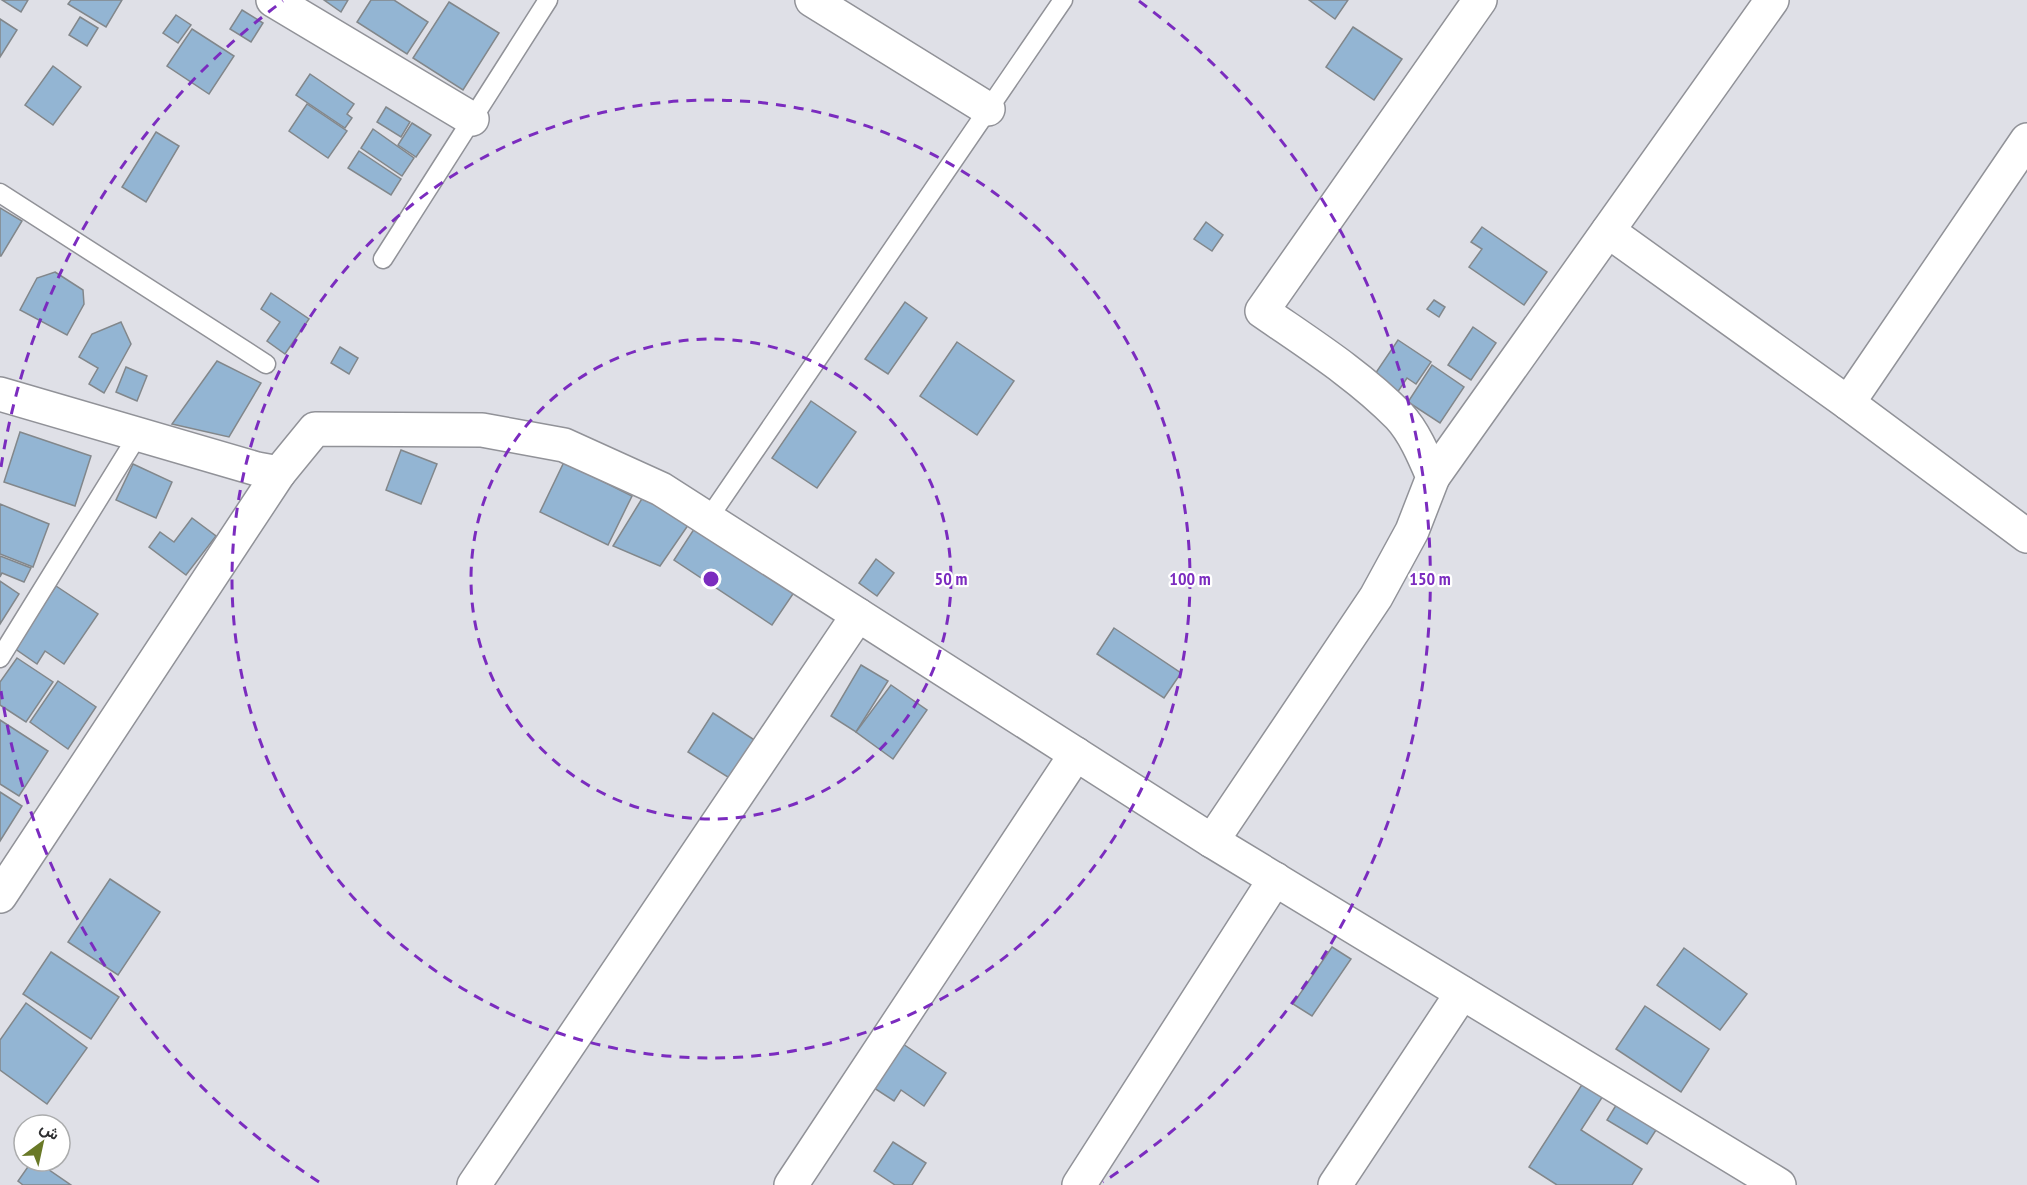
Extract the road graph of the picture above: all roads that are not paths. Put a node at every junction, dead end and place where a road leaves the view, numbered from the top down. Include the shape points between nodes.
1 (273, 0) edge
2 (548, 0) edge
3 (812, 0) edge
4 (1063, 0) edge
5 (1480, 0) edge
6 (1772, 0) edge
7 (988, 109) junction
8 (472, 119) junction
9 (2027, 140) edge
10 (0, 193) edge
11 (1608, 231) junction
12 (383, 259) dead end
13 (267, 364) dead end
14 (0, 394) edge
15 (1848, 403) junction
16 (138, 435) junction
17 (279, 473) junction
18 (1433, 477) junction
19 (708, 519) junction
20 (2027, 536) edge
21 (858, 615) junction
22 (0, 658) edge
23 (1076, 754) junction
24 (1212, 841) junction
25 (1275, 879) junction
26 (0, 896) edge
27 (1462, 993) junction
28 (474, 1185) edge
29 (791, 1185) edge
30 (1079, 1185) edge
31 (1335, 1185) edge
32 (1779, 1185) edge

1 - 8 street
2 - 8 lane
3 - 7 street
4 - 7 lane
5 - 18 street via 1262,310 1359,380 1400,417
6 - 11 street
7 - 19 lane
8 - 12 lane
9 - 15 street
10 - 13 lane
11 - 15 street
11 - 18 street
14 - 16 street
15 - 20 street
16 - 17 street
16 - 22 lane
17 - 19 street via 315,429 482,430 564,445 662,489
17 - 26 street
18 - 24 street via 1412,531 1377,597
19 - 21 street
21 - 23 street
21 - 28 street
23 - 24 street
23 - 29 street
24 - 25 street
25 - 27 street
25 - 30 street
27 - 31 street
27 - 32 street

